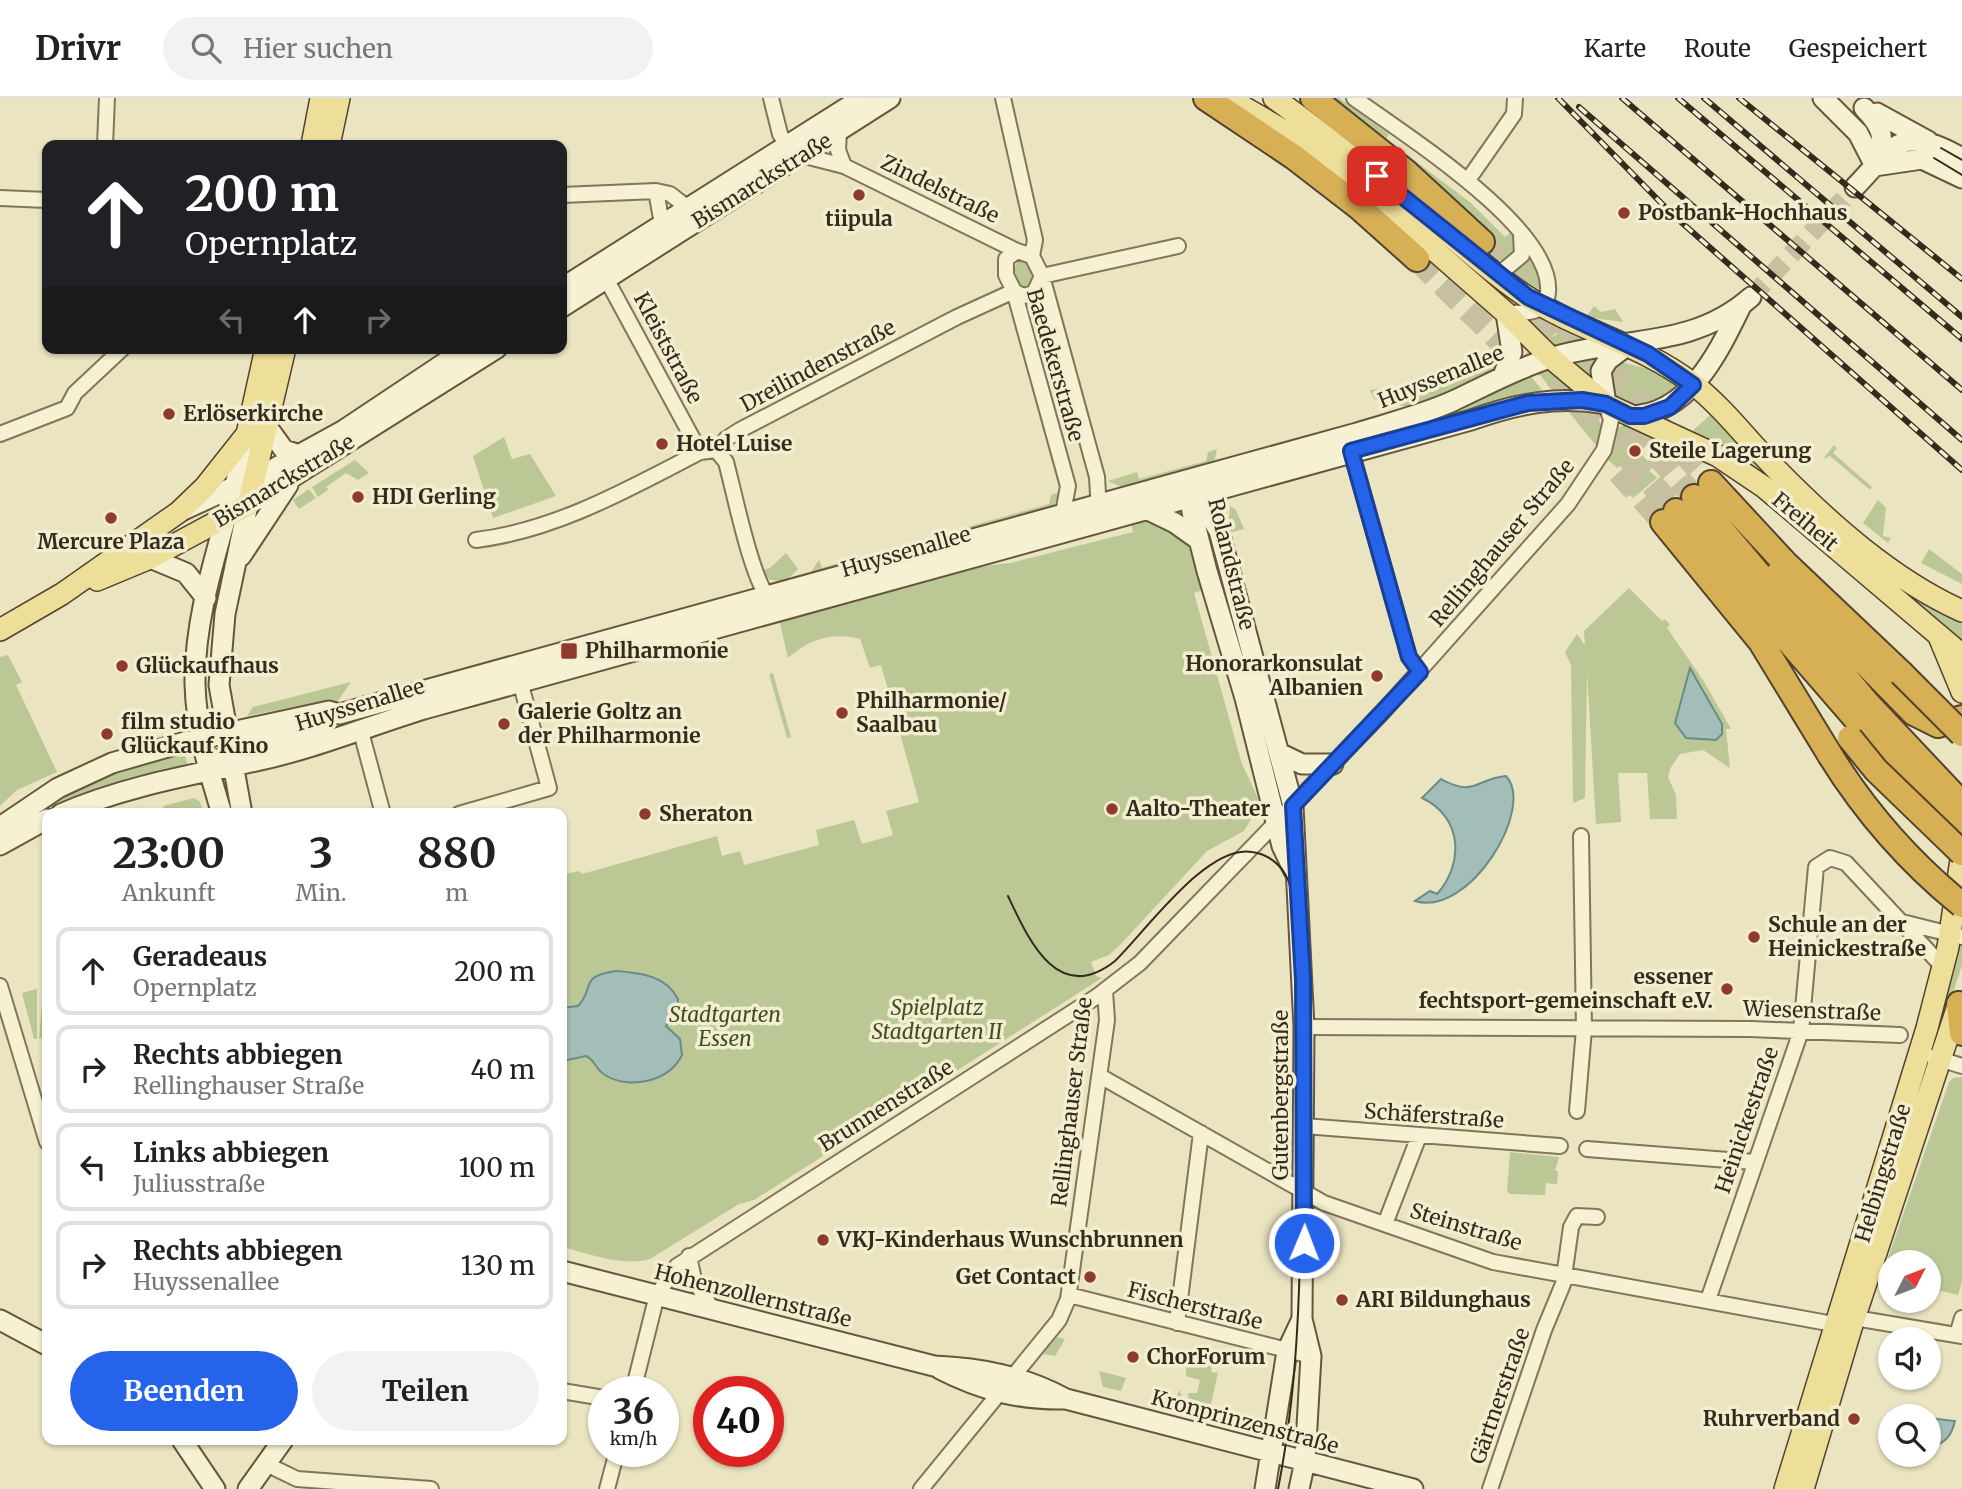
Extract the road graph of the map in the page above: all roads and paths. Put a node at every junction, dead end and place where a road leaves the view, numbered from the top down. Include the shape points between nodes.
1 (107, 98) edge
2 (321, 98) edge
3 (339, 98) edge
4 (771, 98) edge
5 (862, 98) edge
6 (890, 98) edge
7 (1003, 98) edge
8 (1206, 98) edge
9 (1228, 98) edge
10 (1274, 98) edge
11 (1313, 98) edge
12 (1354, 98) edge
13 (1515, 98) edge
14 (1822, 98) edge
15 (839, 132) junction
16 (105, 140) edge
17 (313, 140) edge
18 (331, 140) edge
19 (1929, 141) junction
20 (794, 150) junction
21 (1962, 158) edge
22 (844, 166) junction
23 (1875, 166) junction
24 (1962, 178) edge
25 (1468, 180) junction
26 (1855, 187) tunnel mouth
27 (656, 191) junction
28 (567, 195) edge
29 (0, 198) edge
30 (42, 200) edge
31 (688, 208) junction
32 (662, 224) junction
33 (1520, 232) junction
34 (1482, 242) tunnel mouth
35 (1178, 246) dead end
36 (1017, 251) junction
37 (1032, 256) junction
38 (1417, 259) tunnel mouth
39 (602, 272) junction
40 (1498, 275) junction
41 (1042, 276) junction
42 (567, 286) edge
43 (1014, 292) junction
44 (567, 303) edge
45 (1543, 306) junction
46 (1506, 313) junction
47 (1629, 344) junction
48 (117, 354) edge
49 (265, 354) edge
50 (284, 354) edge
51 (458, 354) edge
52 (488, 354) edge
53 (1551, 358) junction
54 (1503, 376) junction
55 (1693, 385) junction
56 (1606, 404) junction
57 (1630, 416) junction
58 (268, 428) junction
59 (0, 434) edge
60 (247, 434) junction
61 (716, 450) junction
62 (1351, 451) junction
63 (699, 452) junction
64 (300, 455) junction
65 (255, 478) junction
66 (293, 478) junction
67 (1231, 486) junction
68 (1193, 491) junction
69 (242, 496) junction
70 (1690, 505) junction
71 (1148, 510) junction
72 (179, 512) junction
73 (1099, 512) junction
74 (1063, 513) junction
75 (228, 516) junction
76 (1219, 531) junction
77 (476, 540) dead end
78 (1199, 540) junction
79 (150, 558) junction
80 (234, 566) junction
81 (1207, 571) junction
82 (1230, 574) junction
83 (62, 594) junction
84 (764, 595) junction
85 (206, 598) junction
86 (782, 611) junction
87 (1962, 611) edge
88 (0, 630) edge
89 (1939, 637) junction
90 (1962, 655) edge
91 (1420, 672) junction
92 (518, 675) junction
93 (1962, 692) edge
94 (340, 714) junction
95 (1962, 718) edge
96 (1858, 720) junction
97 (360, 728) junction
98 (1962, 734) edge
99 (220, 749) junction
100 (1281, 754) junction
101 (1333, 764) junction
102 (1962, 804) edge
103 (1293, 806) junction
104 (76, 808) edge
105 (222, 808) edge
106 (240, 808) edge
107 (381, 808) edge
108 (479, 808) edge
109 (1277, 822) junction
110 (42, 823) edge
111 (0, 827) edge
112 (1962, 830) edge
113 (1581, 836) dead end
114 (0, 845) edge
115 (1962, 853) edge
116 (1295, 872) junction
117 (1962, 905) edge
118 (1900, 921) junction
119 (1956, 937) edge
120 (1944, 968) junction
121 (0, 986) edge
122 (1105, 991) junction
123 (1960, 999) edge
124 (1304, 1027) junction
125 (1584, 1029) junction
126 (1801, 1031) junction
127 (1962, 1033) edge
128 (1900, 1035) dead end
129 (1919, 1053) junction
130 (1940, 1059) junction
131 (1962, 1066) edge
132 (1100, 1076) junction
133 (1577, 1111) dead end
134 (42, 1125) edge
135 (1304, 1126) junction
136 (1201, 1133) junction
137 (1419, 1136) junction
138 (1560, 1146) dead end
139 (1587, 1149) dead end
140 (1755, 1162) junction
141 (1304, 1192) junction
142 (1597, 1217) dead end
143 (1385, 1224) junction
144 (690, 1256) junction
145 (567, 1272) edge
146 (1565, 1274) junction
147 (657, 1295) junction
148 (1069, 1296) junction
149 (1708, 1300) junction
150 (713, 1310) junction
151 (1962, 1318) edge
152 (1302, 1319) junction
153 (0, 1320) edge
154 (1177, 1323) junction
155 (1847, 1323) junction
156 (1959, 1335) edge
157 (42, 1342) edge
158 (1287, 1351) junction
159 (1311, 1356) junction
160 (934, 1366) junction
161 (637, 1376) edge
162 (1011, 1377) junction
163 (567, 1392) edge
164 (998, 1392) junction
165 (588, 1395) edge
166 (1066, 1399) junction
167 (185, 1445) edge
168 (279, 1445) edge
169 (1270, 1452) junction
170 (1305, 1461) junction
171 (266, 1464) junction
172 (613, 1467) edge
173 (215, 1489) edge
174 (248, 1489) edge
175 (431, 1489) edge
176 (607, 1489) edge
177 (921, 1489) edge
178 (1265, 1489) edge
179 (1299, 1489) edge
180 (1412, 1489) edge
181 (1490, 1489) edge
182 (1785, 1489) edge
183 (1803, 1489) edge

1 - 16 street
2 - 17 main road
3 - 18 main road
4 - 20 street via 778,130
5 - 20 street, Bismarckstraße
6 - 15 street, Bismarckstraße
7 - 37 street, Baedekerstraße via 1035,240
8 - 38 highway via 1360,208
9 - 46 main road, Freiheit via 1343,173
10 - 40 main road, Freiheit via 1357,159
11 - 34 highway via 1398,165
12 - 25 street
13 - 25 street via 1514,114
14 - 23 street via 1858,133
15 - 20 street, Bismarckstraße
15 - 22 street via 838,150
19 - 21 street
19 - 23 street via 1892,146
19 - 23 street via 1871,110 1883,144
20 - 22 street, Zindelstraße
20 - 31 street, Bismarckstraße
20 - 39 street, Bismarckstraße
22 - 36 street, Zindelstraße
23 - 24 street via 1922,159
23 - 26 street
25 - 33 street
27 - 28 street
27 - 31 street via 670,194
27 - 32 street
29 - 30 street
31 - 32 street, Bismarckstraße
32 - 39 street, Bismarckstraße
33 - 40 street via 1522,255
33 - 45 street via 1545,270 1549,290
35 - 41 street, Dreilindenstraße
36 - 37 street
36 - 43 street, Baedekerstraße via 1005,264
37 - 41 street, Baedekerstraße
39 - 42 street, Bismarckstraße
39 - 44 street, Bismarckstraße
39 - 63 street, Kleiststraße
40 - 45 main road, Freiheit
41 - 43 street, Dreilindenstraße via 1034,293 1023,296
41 - 73 street, Baedekerstraße via 1093,460
43 - 61 street, Dreilindenstraße via 740,430
43 - 74 street, Baedekerstraße via 1068,486
45 - 46 street via 1529,313
45 - 47 main road, Freiheit
46 - 53 main road, Freiheit
46 - 54 street via 1512,352
47 - 53 street, Huyssenallee
47 - 55 main road, Freiheit
47 - 55 street, Huyssenallee via 1660,341 1697,329 1746,301
47 - 56 street via 1601,371
48 - 59 street via 75,393 67,408
49 - 60 main road
50 - 58 main road
51 - 64 street, Bismarckstraße
52 - 66 street, Bismarckstraße
53 - 54 street, Huyssenallee
53 - 56 main road, Freiheit
54 - 68 street, Huyssenallee via 1451,402
55 - 57 street via 1658,413
55 - 87 main road, Freiheit via 1824,514 1899,574
56 - 57 main road, Freiheit
56 - 62 street, Huyssenallee via 1582,400 1528,403
56 - 91 street, Rellinghauser Straße via 1610,432 1588,476
57 - 89 main road, Freiheit via 1718,456 1764,486
58 - 64 street via 284,450
58 - 65 main road
60 - 69 street
60 - 72 main road via 205,488
61 - 63 street
61 - 84 street via 726,462
62 - 67 street, Huyssenallee
62 - 91 street via 1409,657
63 - 77 street via 594,507 505,536
64 - 65 street, Bismarckstraße
65 - 69 main road
66 - 69 street, Bismarckstraße
66 - 80 street
67 - 68 street, Huyssenallee
67 - 76 street
68 - 71 street, Huyssenallee
68 - 73 street, Huyssenallee
68 - 76 street, Rolandstraße
68 - 78 street, Rolandstraße
69 - 72 street, Bismarckstraße
69 - 75 main road, Bismarckstraße
69 - 80 street
70 - 95 highway via 1744,538 1914,713 1938,725
70 - 96 highway
70 - 96 highway via 1775,628 1810,689
70 - 98 highway, bridge via 1769,547
70 - 117 highway, bridge via 1761,642 1830,755 1903,852
71 - 73 street, Huyssenallee
71 - 78 street
72 - 83 main road, Bismarckstraße
73 - 74 street, Huyssenallee
73 - 86 street, Huyssenallee
74 - 84 street, Huyssenallee
75 - 79 main road, Bismarckstraße
75 - 85 street
76 - 82 street, Rolandstraße
78 - 81 street, Rolandstraße
79 - 83 main road, Bismarckstraße
79 - 85 street via 186,573
80 - 99 street via 220,655
81 - 82 street
81 - 109 street, Rolandstraße
82 - 100 street, Rolandstraße
83 - 88 main road, Bismarckstraße
84 - 86 street
84 - 92 street, Huyssenallee
85 - 99 street via 195,683
86 - 92 street, Huyssenallee
89 - 90 main road, Freiheit
89 - 93 main road
91 - 101 street, Rellinghauser Straße
92 - 94 street, Huyssenallee
92 - 97 street, Huyssenallee
92 - 108 street via 549,788
94 - 99 street, Huyssenallee via 334,723
94 - 99 street, Huyssenallee via 330,706 239,724
96 - 102 highway
96 - 112 highway
96 - 115 highway, bridge via 1875,769
97 - 99 street, Huyssenallee via 257,761
97 - 107 street
99 - 104 street
99 - 105 street
99 - 106 street
99 - 111 street via 144,752 71,781
100 - 101 street via 1302,764
100 - 103 street, Rolandstraße
101 - 103 street, Rellinghauser Straße
103 - 109 street, Rellinghauser Straße
103 - 116 street, Gutenbergstraße
109 - 116 street, Rolandstraße
109 - 122 street, Rellinghauser Straße via 1140,963
110 - 114 street
113 - 125 street
115 - 119 main road, Helbingstraße
116 - 124 street, Gutenbergstraße
118 - 119 street
118 - 120 street
118 - 126 street, Heinickestraße via 1843,861 1830,858 1816,867
119 - 120 main road, Helbingstraße
120 - 129 main road, Helbingstraße
121 - 134 street
122 - 132 street, Rellinghauser Straße via 1107,1020
122 - 144 street, Brunnenstraße
123 - 127 highway
123 - 130 main road, Helbingstraße
124 - 125 street, Wiesenstraße
124 - 135 street, Gutenbergstraße
125 - 126 street, Wiesenstraße
125 - 133 street
126 - 128 street, Wiesenstraße
126 - 140 street, Heinickestraße
129 - 130 street
129 - 155 main road, Helbingstraße
130 - 131 street
130 - 155 main road, Helbingstraße
132 - 136 street, Steinstraße
132 - 148 street, Rellinghauser Straße
135 - 137 street, Schäferstraße
135 - 141 street, Gutenbergstraße
136 - 141 street, Steinstraße
136 - 154 street
137 - 138 street, Schäferstraße
137 - 143 street
139 - 140 street
140 - 149 street, Heinickestraße
141 - 143 street, Steinstraße
141 - 152 street, Gutenbergstraße
142 - 146 street, Gärtnerstraße via 1574,1219
143 - 146 street, Steinstraße via 1493,1262
144 - 147 street, Brunnenstraße via 669,1274
144 - 150 street via 694,1280
145 - 147 street, Hohenzollernstraße
146 - 149 street, Steinstraße
146 - 181 street, Gärtnerstraße
147 - 150 street, Hohenzollernstraße
147 - 161 street, Brunnenstraße
148 - 154 street, Fischerstraße
148 - 162 street, Rellinghauser Straße via 1059,1320
149 - 155 street, Steinstraße
150 - 160 street, Hohenzollernstraße
151 - 156 street
152 - 158 street, Gutenbergstraße
152 - 159 street, Gutenbergstraße
153 - 157 street
154 - 158 street, Fischerstraße
155 - 156 street, Steinstraße
155 - 182 main road, Helbingstraße
155 - 183 main road, Helbingstraße
158 - 159 street, Fischerstraße
158 - 169 street, Gutenbergstraße
159 - 170 street, Gutenbergstraße
160 - 162 street, Hohenzollernstraße via 976,1368
160 - 164 street, Hohenzollernstraße
162 - 164 street, Rellinghauser Straße
162 - 166 street, Kronprinzenstraße via 1038,1384
163 - 165 street
164 - 166 street, Kronprinzenstraße via 1027,1400
164 - 177 street, Rellinghauser Straße
166 - 169 street, Kronprinzenstraße
167 - 173 street
168 - 171 street
169 - 170 street, Kronprinzenstraße
169 - 178 street, Gutenbergstraße
170 - 179 street, Gutenbergstraße
170 - 180 street, Kronprinzenstraße
171 - 174 street
171 - 175 street via 297,1479
172 - 176 street

